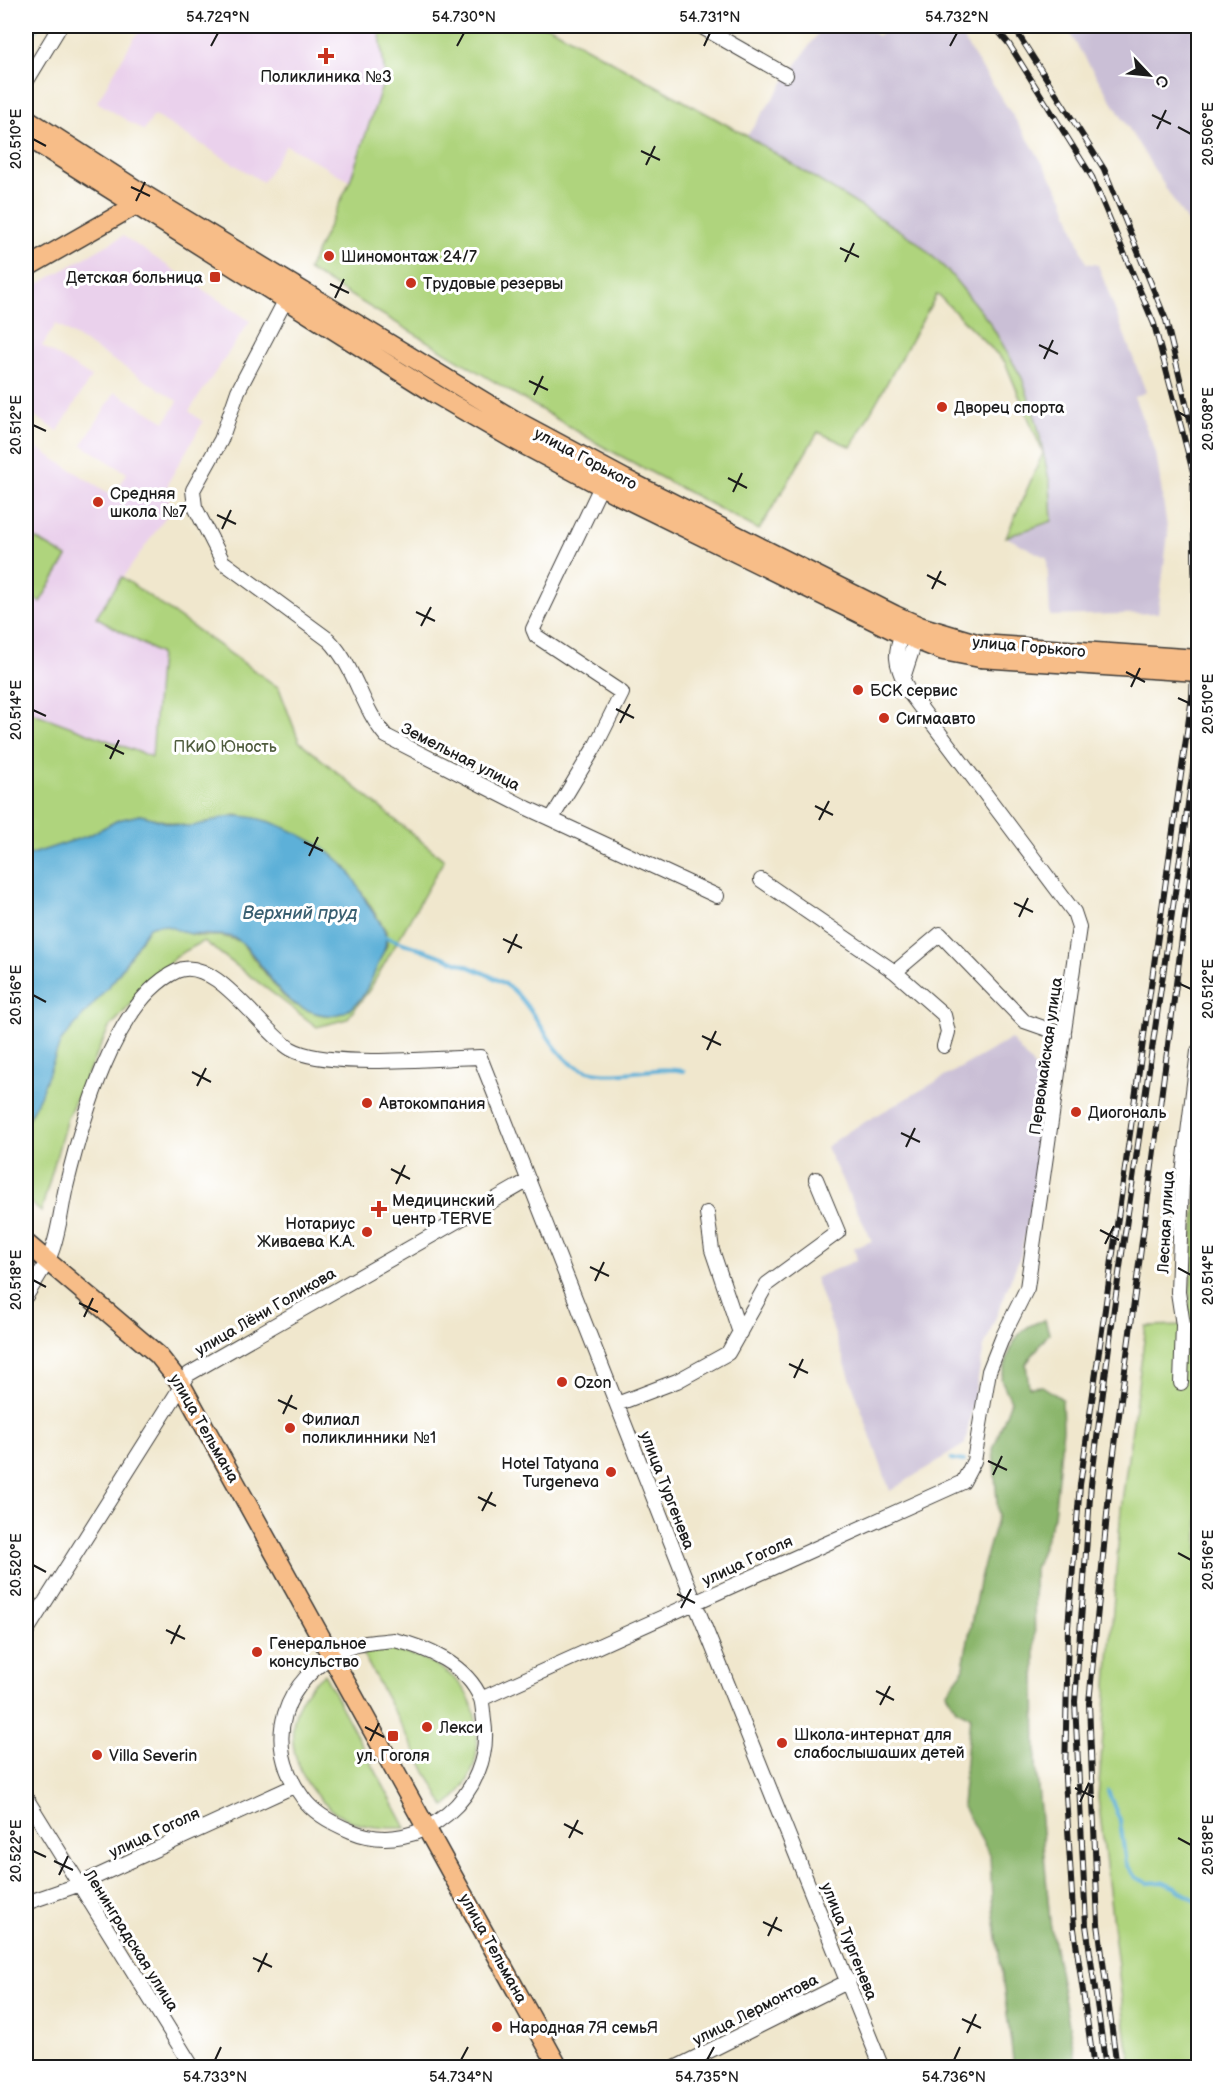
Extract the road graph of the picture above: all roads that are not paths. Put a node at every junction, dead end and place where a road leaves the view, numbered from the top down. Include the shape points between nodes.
1 (60, 26) edge
2 (700, 26) edge
3 (786, 75) dead end
4 (26, 82) edge
5 (26, 118) edge
6 (26, 136) edge
7 (140, 200) junction
8 (26, 268) edge
9 (286, 299) junction
10 (605, 478) junction
11 (911, 630) junction
12 (980, 651) junction
13 (1198, 659) edge
14 (1198, 672) edge
15 (552, 818) junction
16 (761, 880) dead end
17 (717, 896) dead end
18 (895, 972) junction
19 (1064, 1035) junction
20 (944, 1046) dead end
21 (1198, 1051) edge
22 (1198, 1063) edge
23 (816, 1179) dead end
24 (529, 1180) junction
25 (707, 1212) dead end
26 (26, 1243) edge
27 (47, 1261) junction
28 (26, 1296) edge
29 (740, 1333) junction
30 (1181, 1383) dead end
31 (181, 1384) junction
32 (617, 1404) junction
33 (963, 1482) joint
34 (695, 1603) junction
35 (26, 1632) edge
36 (332, 1656) junction
37 (481, 1699) junction
38 (294, 1786) junction
39 (26, 1798) edge
40 (428, 1828) junction
41 (78, 1885) junction
42 (26, 1903) edge
43 (849, 1981) junction
44 (193, 2067) edge
45 (559, 2067) edge
46 (675, 2067) edge
47 (882, 2067) edge

1 - 4 street
2 - 3 street
5 - 7 main road, улица Горького
6 - 7 main road, улица Горького
7 - 8 main road
7 - 9 main road, улица Горького
7 - 10 main road, улица Горького via 513,419
9 - 10 main road, улица Горького via 446,400
9 - 15 street, Земельная улица via 238,391 221,440 193,490 195,507 215,551 223,562 341,652 371,719 386,736
10 - 11 main road, улица Горького
10 - 15 street via 533,629 536,636 622,693
11 - 12 main road, улица Горького via 943,651
11 - 19 street, Первомайская улица via 896,660 897,669 933,727 1074,912 1079,927 1078,943
12 - 13 main road, улица Горького, bridge
12 - 14 main road, улица Горького, bridge
15 - 17 street, Земельная улица
16 - 18 street
18 - 19 street via 940,934 1024,1021
18 - 20 street via 944,1015 948,1032
19 - 33 street, Первомайская улица via 1027,1288 989,1371 974,1461
21 - 22 street, Лесная улица
22 - 30 street, Лесная улица via 1182,1182 1178,1292 1184,1325
23 - 29 street via 838,1232 767,1284
24 - 27 street, улица Тургенева via 480,1057 333,1060 306,1056 278,1040 217,979 200,971 179,970 146,996 113,1042 86,1116
24 - 31 street, улица Лёни Голикова via 201,1366
24 - 32 street, улица Тургенева
25 - 29 street via 712,1250
26 - 27 main road, улица Тельмана
27 - 28 street
27 - 31 main road, улица Тельмана via 158,1355
29 - 32 street via 728,1353 677,1381
31 - 35 street, улица Лёни Голикова
31 - 36 main road, улица Тельмана
32 - 34 street, улица Тургенева
33 - 34 street, улица Гоголя
34 - 37 street, улица Гоголя
34 - 43 street, улица Тургенева
36 - 37 street via 363,1644 394,1640 411,1644 438,1655 459,1670
36 - 38 street via 305,1676 285,1715 282,1756
36 - 40 main road, улица Тельмана
37 - 40 street via 485,1729 478,1770 453,1808
38 - 40 street via 316,1811 358,1834 399,1839
38 - 41 street, улица Гоголя
39 - 41 street, Ленинградская улица
40 - 45 main road, улица Тельмана
41 - 42 street, улица Гоголя
41 - 44 street, Ленинградская улица
43 - 46 street, улица Лермонтова
43 - 47 street, улица Тургенева

